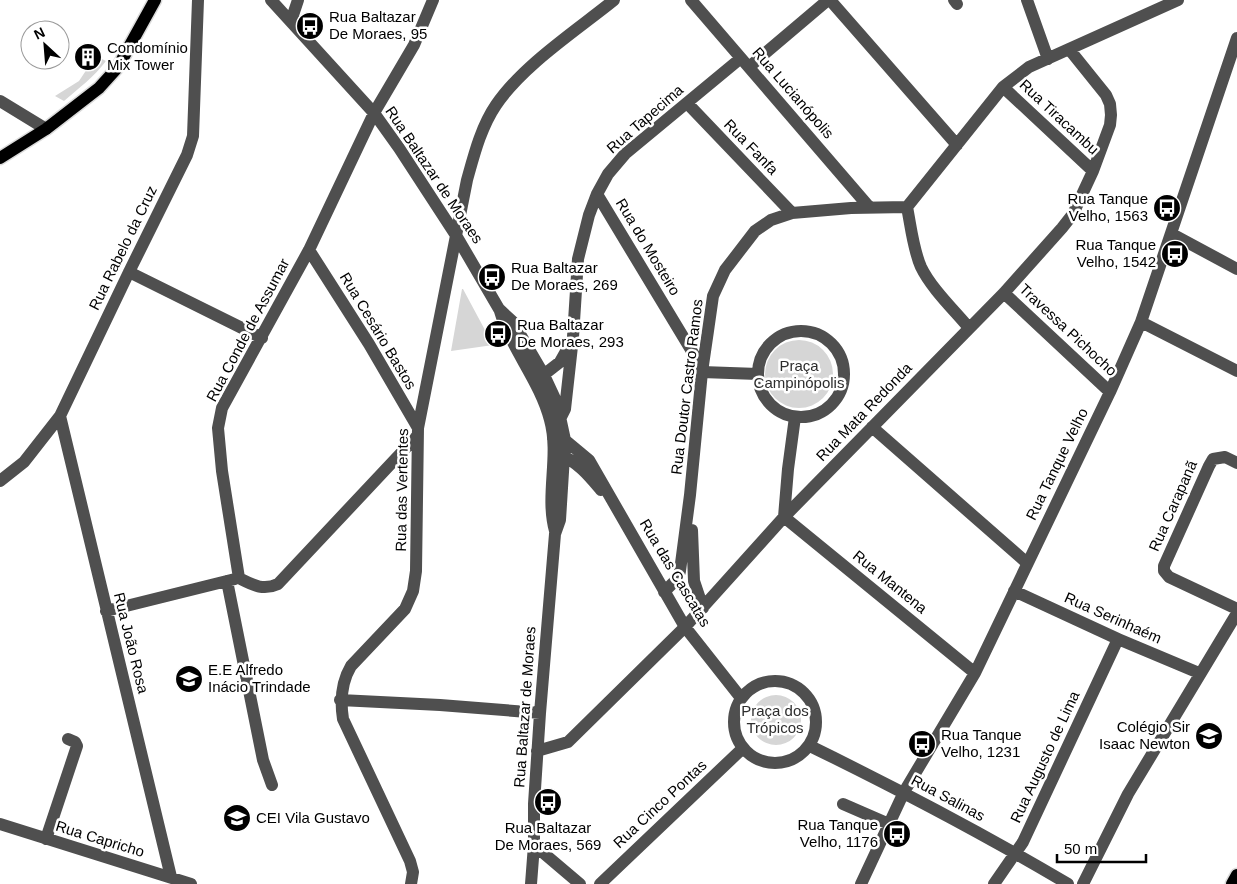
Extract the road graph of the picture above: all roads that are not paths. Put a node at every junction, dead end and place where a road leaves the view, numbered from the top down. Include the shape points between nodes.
1 (198, 0) edge
2 (271, 0) edge
3 (298, 0) edge
4 (433, 0) edge
5 (614, 0) edge
6 (691, 0) edge
7 (829, 0) edge
8 (1027, 0) edge
9 (1178, 0) edge
10 (153, 1) edge
11 (1154, 5) edge
12 (291, 21) junction
13 (1237, 38) edge
14 (1069, 49) junction
15 (1048, 58) junction
16 (745, 62) junction
17 (1003, 87) junction
18 (0, 101) edge
19 (687, 103) junction
20 (374, 113) junction
21 (46, 129) junction
22 (957, 145) junction
23 (0, 158) edge
24 (1093, 171) junction
25 (597, 194) junction
26 (907, 207) junction
27 (870, 208) junction
28 (792, 213) junction
29 (1172, 234) junction
30 (457, 236) junction
31 (309, 250) junction
32 (1237, 269) edge
33 (129, 272) junction
34 (1004, 293) junction
35 (1141, 322) junction
36 (969, 328) junction
37 (573, 337) junction
38 (262, 338) junction
39 (702, 370) junction
40 (1237, 371) edge
41 (758, 374) junction
42 (539, 378) junction
43 (1110, 392) junction
44 (60, 416) junction
45 (556, 418) junction
46 (795, 418) junction
47 (872, 427) junction
48 (417, 432) junction
49 (559, 440) junction
50 (560, 455) junction
51 (1237, 463) edge
52 (0, 481) edge
53 (690, 495) junction
54 (619, 511) junction
55 (784, 517) junction
56 (1027, 563) junction
57 (678, 578) junction
58 (233, 580) junction
59 (694, 581) junction
60 (1014, 591) junction
61 (664, 592) junction
62 (703, 608) junction
63 (106, 611) junction
64 (1237, 611) edge
65 (685, 627) junction
66 (1118, 639) junction
67 (975, 673) junction
68 (1199, 673) junction
69 (741, 698) junction
70 (340, 700) junction
71 (540, 713) junction
72 (68, 740) dead end
73 (810, 746) junction
74 (743, 748) junction
75 (538, 751) junction
76 (272, 784) dead end
77 (904, 792) junction
78 (843, 804) dead end
79 (0, 824) edge
80 (889, 824) junction
81 (46, 839) junction
82 (534, 845) junction
83 (1016, 853) junction
84 (1237, 875) edge
85 (171, 877) junction
86 (191, 884) edge
87 (411, 884) edge
88 (531, 884) edge
89 (580, 884) edge
90 (600, 884) edge
91 (861, 884) edge
92 (994, 884) edge
93 (1068, 884) edge
94 (1083, 884) edge
95 (1232, 884) edge

1 - 33 street, Rua Rabelo da Cruz via 193,136 188,155
2 - 12 street, Rua Baltazar de Moraes
3 - 12 street
4 - 20 street, Rua Conde de Assumar via 414,45
5 - 30 street, Rua das Vertentes via 527,69 496,105 477,144
6 - 16 street, Rua Lucianópolis
7 - 16 street, Rua Tapecima
7 - 22 street
8 - 15 street
9 - 11 street
10 - 21 main road via 118,67 99,88
11 - 14 street
12 - 20 street, Rua Baltazar de Moraes
13 - 29 street, Rua Tanque Velho
14 - 15 street
14 - 24 street, Rua Mata Redonda via 1100,86 1110,104 1110,125
15 - 17 street
16 - 19 street, Rua Tapecima
16 - 27 street, Rua Lucianópolis
17 - 22 street
17 - 24 street, Rua Tiracambu
18 - 21 street
19 - 25 street, Rua Tapecima via 625,154
19 - 28 street, Rua Fanfa
20 - 30 street, Rua Baltazar de Moraes
20 - 31 street, Rua Conde de Assumar
21 - 23 main road
22 - 26 street
24 - 34 street, Rua Mata Redonda via 1073,214
25 - 37 street, Rua Tapecima via 578,259
25 - 39 street, Rua do Mosteiro
26 - 27 street, Rua Doutor Castro Ramos
26 - 36 street via 921,268
27 - 28 street, Rua Doutor Castro Ramos
28 - 39 street, Rua Doutor Castro Ramos via 771,220 755,231 725,270 713,296
29 - 32 street
29 - 35 street, Rua Tanque Velho
30 - 42 street, Rua Baltazar de Moraes via 499,309 513,322
30 - 48 street, Rua das Vertentes
31 - 38 street, Rua Conde de Assumar
31 - 48 street, Rua Cesário Bastos via 369,344
33 - 38 street
33 - 44 street, Rua Rabelo da Cruz
34 - 36 street, Rua Mata Redonda
34 - 43 street, Travessa Pichocho
35 - 40 street
35 - 43 street, Rua Tanque Velho
36 - 47 street, Rua Mata Redonda
37 - 42 street, Rua Tapecima via 560,362
37 - 45 street, Rua Tapecima via 565,410
38 - 58 street, Rua Conde de Assumar via 222,408 219,419
39 - 41 street
39 - 53 street, Rua Doutor Castro Ramos
41 - 46 street via 764,398 783,414
41 - 46 street via 767,348 790,332 818,334 830,341 844,365 841,392 822,412
42 - 45 street, Rua Baltazar de Moraes via 554,397
43 - 56 street, Rua Tanque Velho
44 - 52 street, Rua Rabelo da Cruz via 24,462
44 - 63 street, Rua João Rosa
45 - 49 street, Rua Baltazar de Moraes
46 - 55 street
47 - 55 street, Rua Mata Redonda
47 - 56 street
48 - 58 street via 278,584 264,588
48 - 70 street, Rua das Vertentes via 414,591 405,609 350,666
49 - 50 street, Rua Baltazar de Moraes
49 - 54 street, Rua das Cascatas via 589,460
50 - 54 street, Rua das Cascatas via 590,477
50 - 71 street, Rua Baltazar de Moraes via 560,520 555,534
51 - 64 street, Rua Carapanã via 1225,457 1213,459 1208,466 1164,571 1169,577
53 - 57 street, Rua Doutor Castro Ramos
53 - 59 street, Rua Doutor Castro Ramos
54 - 61 street, Rua das Cascatas
55 - 62 street, Rua Mata Redonda
55 - 67 street, Rua Mantena
56 - 60 street, Rua Tanque Velho
57 - 59 street
57 - 61 street
58 - 63 street
58 - 76 street, Rua Conde de Assumar via 263,760
59 - 62 street, Rua Doutor Castro Ramos
60 - 66 street, Rua Serinhaém
60 - 67 street, Rua Tanque Velho
61 - 65 street, Rua das Cascatas
62 - 65 street, Rua Mata Redonda
63 - 85 street, Rua João Rosa
64 - 68 street
65 - 69 street, Rua das Cascatas
65 - 75 street, Rua Mata Redonda via 568,742
66 - 68 street, Rua Serinhaém
66 - 83 street, Rua Augusto de Lima
67 - 77 street, Rua Tanque Velho
68 - 94 street via 1128,794
69 - 73 street via 764,682 779,681 799,688 813,704 817,718
69 - 74 street via 734,723 736,736
70 - 71 street
70 - 87 street, Rua das Vertentes via 343,720 410,861 413,872
71 - 75 street, Rua Baltazar de Moraes
72 - 81 street via 77,746
73 - 74 street via 789,761 776,764 763,762
73 - 77 street, Rua Salinas
74 - 90 street, Rua Cinco Pontas
75 - 82 street, Rua Baltazar de Moraes
77 - 80 street, Rua Tanque Velho
77 - 83 street, Rua Salinas
78 - 80 street
79 - 81 street, Rua Capricho
80 - 91 street, Rua Tanque Velho
81 - 85 street, Rua Capricho
82 - 88 street, Rua Baltazar de Moraes
82 - 89 street
83 - 92 street, Rua Augusto de Lima
83 - 93 street, Rua Salinas
84 - 95 main road
85 - 86 street, Rua Capricho

